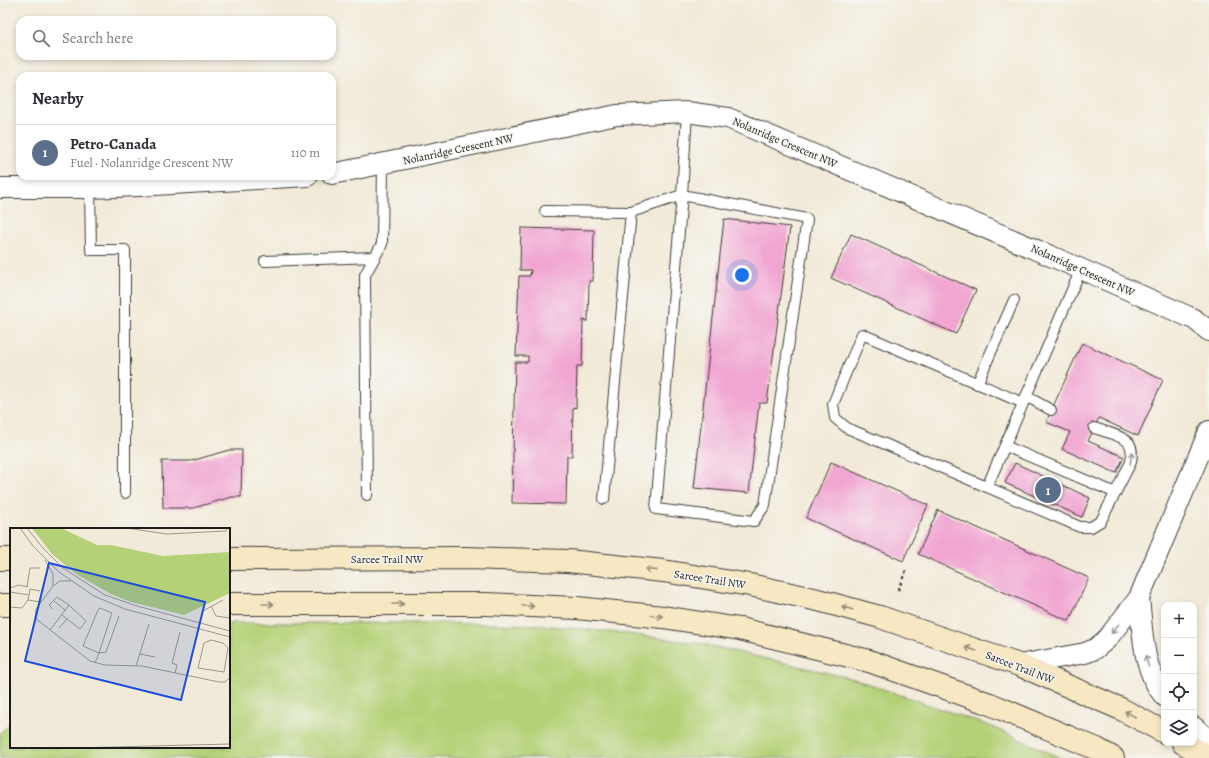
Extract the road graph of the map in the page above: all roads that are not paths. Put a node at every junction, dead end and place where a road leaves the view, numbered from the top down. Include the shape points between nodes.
1 (688, 112) junction
2 (382, 164) junction
3 (336, 173) edge
4 (235, 180) edge
5 (0, 188) edge
6 (90, 188) junction
7 (682, 195) junction
8 (545, 211) dead end
9 (631, 212) junction
10 (375, 257) junction
11 (265, 261) dead end
12 (1081, 269) junction
13 (1014, 300) dead end
14 (1209, 331) edge
15 (977, 384) junction
16 (1025, 400) junction
17 (1051, 410) dead end
18 (1094, 428) dead end
19 (1209, 431) edge
20 (1005, 446) junction
21 (1203, 458) edge
22 (987, 487) junction
23 (1116, 493) junction
24 (125, 494) dead end
25 (367, 495) dead end
26 (604, 499) dead end
27 (230, 559) edge
28 (1139, 598) junction
29 (230, 604) edge
30 (1019, 665) junction
31 (1161, 692) edge
32 (1197, 729) edge
33 (1161, 730) edge
34 (1209, 740) edge
35 (1189, 746) edge
36 (1209, 757) edge
37 (1113, 758) edge

1 - 2 street, Nolanridge Crescent NW via 617,115
1 - 7 lane
1 - 12 street, Nolanridge Crescent NW via 728,118
2 - 3 street, Nolanridge Crescent NW
2 - 10 lane via 382,244
4 - 6 street
5 - 6 street
6 - 24 lane via 91,250 125,250
7 - 7 lane via 807,218 765,505 754,521 656,509
7 - 9 lane
8 - 9 lane
9 - 26 lane
10 - 11 lane
10 - 25 lane via 365,275
12 - 14 street, Nolanridge Crescent NW via 1194,319
12 - 16 lane
13 - 15 lane
15 - 16 lane
15 - 22 lane via 862,334 833,404 835,418 847,428
16 - 17 lane
16 - 20 lane
23 -> 18 lane via 1132,462 1132,452 1125,441
19 - 21 street
20 - 22 lane
20 - 23 lane
21 - 28 street
22 - 23 lane via 1080,527 1091,527 1101,521
30 -> 27 main road, Sarcee Trail NW via 880,617 818,600 750,585 663,572 568,561 464,558
28 -> 30 street via 1107,639 1095,649 1071,657
31 -> 28 street via 1150,671 1146,656
29 -> 37 main road via 485,604 577,608 663,617 740,629 876,664 990,704
33 -> 30 main road, Sarcee Trail NW via 1121,709
32 - 34 street
35 - 36 main road

